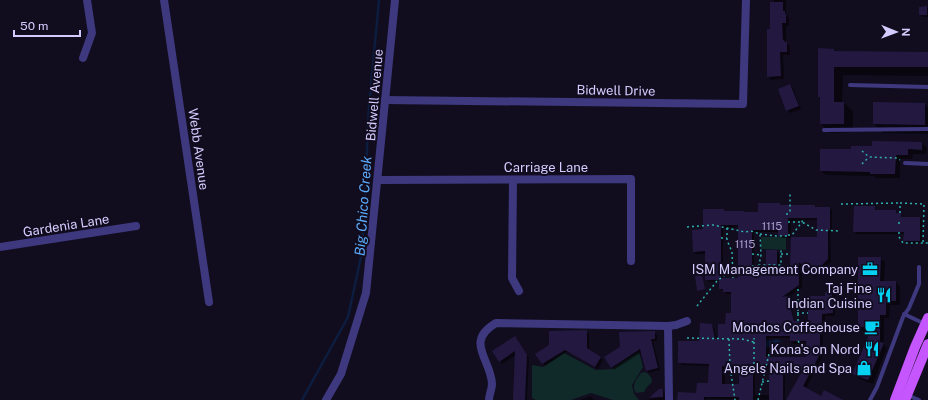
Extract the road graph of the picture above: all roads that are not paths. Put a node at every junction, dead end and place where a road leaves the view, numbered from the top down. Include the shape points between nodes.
1 (87, 0) edge
2 (164, 0) edge
3 (395, 0) edge
4 (746, 0) edge
5 (83, 58) dead end
6 (850, 86) dead end
7 (928, 87) edge
8 (385, 100) junction
9 (928, 129) edge
10 (824, 130) dead end
11 (905, 163) dead end
12 (928, 164) edge
13 (378, 180) junction
14 (513, 180) junction
15 (136, 226) dead end
16 (0, 247) edge
17 (631, 261) dead end
18 (919, 267) dead end
19 (519, 291) dead end
20 (209, 302) dead end
21 (904, 314) junction
22 (687, 321) dead end
23 (927, 321) edge
24 (668, 326) junction
25 (928, 344) edge
26 (906, 398) edge
27 (326, 400) edge
28 (489, 400) edge
29 (669, 400) edge
30 (870, 400) edge
31 (895, 400) edge
32 (920, 400) edge

1 - 5 street via 92,33
2 - 20 street, Webb Avenue
3 - 8 street, Bidwell Avenue
4 - 8 street, Bidwell Drive via 743,104
6 - 7 lane
8 - 13 street, Bidwell Avenue
9 - 10 lane
11 - 12 lane
13 - 14 street, Carriage Lane
13 - 27 street, Bidwell Avenue via 366,293 341,374
14 - 17 street, Carriage Lane via 631,179
14 - 19 street via 512,278
15 - 16 street, Gardenia Lane
18 - 21 lane via 919,284
21 - 23 lane
21 - 30 lane
22 - 24 street
23 - 31 main road
24 - 28 street via 496,323 482,336 480,346 492,385
24 - 29 street
25 - 26 main road
26 - 32 lane

